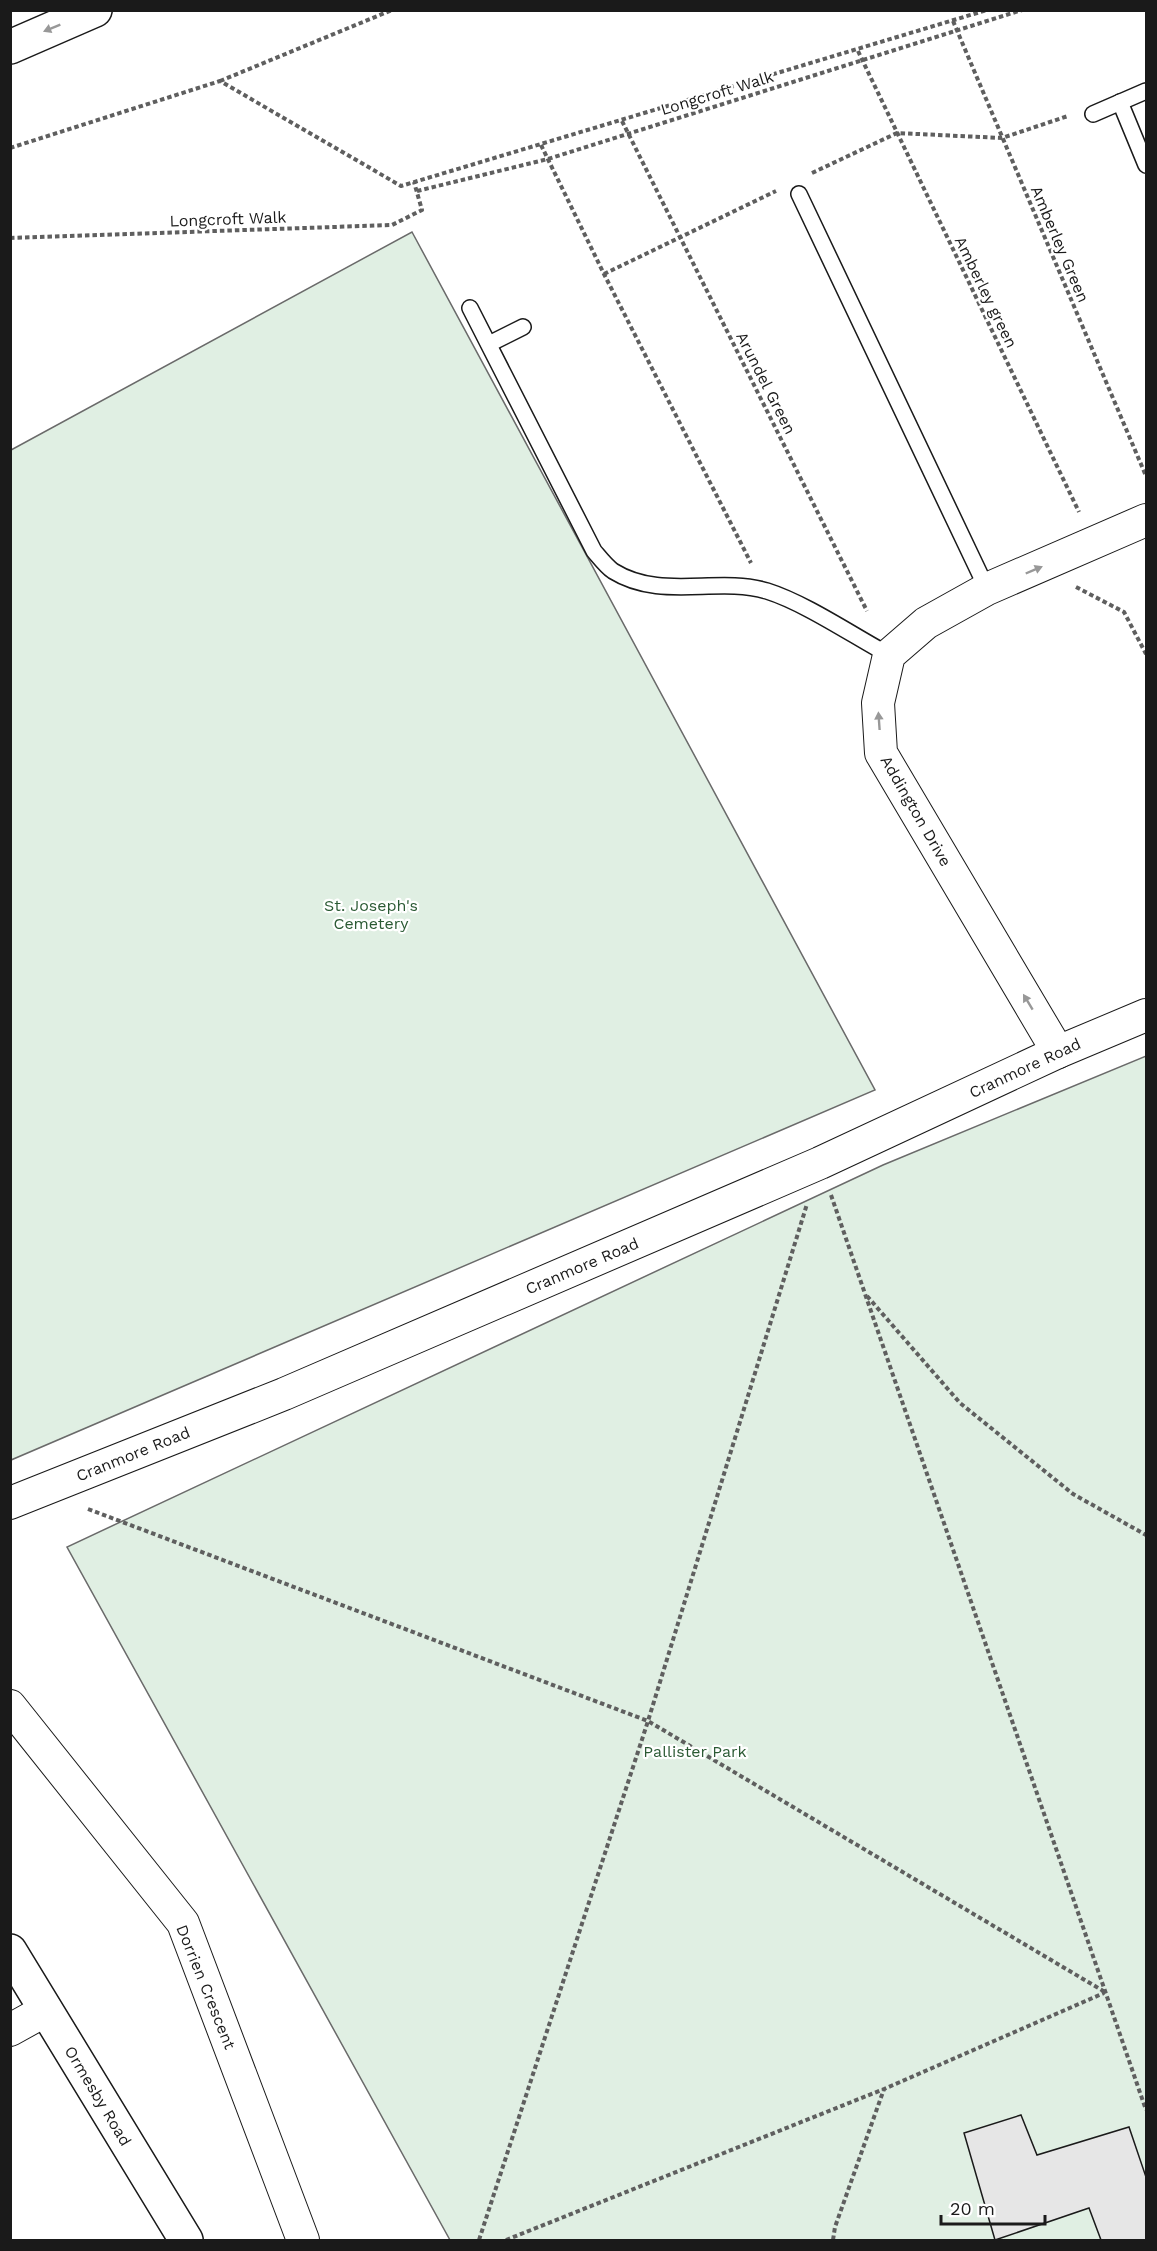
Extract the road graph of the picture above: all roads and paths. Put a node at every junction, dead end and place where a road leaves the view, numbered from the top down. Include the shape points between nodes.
1 (95, 10) edge
2 (392, 10) edge
3 (987, 10) edge
4 (1022, 10) edge
5 (953, 21) junction
6 (956, 31) junction
7 (10, 47) edge
8 (858, 51) junction
9 (862, 60) junction
10 (220, 81) junction
11 (1146, 91) edge
12 (1120, 102) junction
13 (1093, 114) joint
14 (622, 121) junction
15 (897, 133) junction
16 (628, 134) junction
17 (1002, 138) junction
18 (542, 145) junction
19 (10, 147) edge
20 (548, 159) junction
21 (1146, 165) edge
22 (804, 177) dead end
23 (414, 182) junction
24 (783, 187) dead end
25 (417, 192) junction
26 (799, 194) dead end
27 (680, 237) junction
28 (10, 238) edge
29 (604, 274) junction
30 (470, 308) dead end
31 (523, 327) dead end
32 (489, 344) junction
33 (1146, 476) edge
34 (1146, 520) edge
35 (1094, 543) junction
36 (1042, 566) junction
37 (987, 589) junction
38 (765, 591) junction
39 (1146, 654) edge
40 (889, 656) junction
41 (1146, 1015) edge
42 (1058, 1052) junction
43 (820, 1163) junction
44 (864, 1293) junction
45 (40, 1491) junction
46 (10, 1503) edge
47 (1146, 1535) edge
48 (10, 1707) edge
49 (648, 1721) junction
50 (10, 1951) edge
51 (1105, 1992) junction
52 (46, 2010) junction
53 (10, 2030) edge
54 (884, 2089) junction
55 (1146, 2110) edge
56 (186, 2241) edge
57 (303, 2241) edge
58 (479, 2241) edge
59 (506, 2241) edge
60 (833, 2241) edge

1 -> 7 street
2 - 10 path
3 - 5 path
4 - 6 path, Longcroft Walk
5 - 6 path, Amberley Green
5 - 8 path
6 - 9 path, Longcroft Walk
6 - 17 path, Amberley Green
8 - 9 path, Amberley green
8 - 14 path
9 - 15 path, Amberley green
9 - 16 path, Longcroft Walk
10 - 19 path
10 - 23 path via 401,186
11 - 12 lane
12 - 13 lane
12 - 21 lane
13 - 17 path via 1068,116
14 - 16 path, Arundel Green
14 - 18 path
15 - 17 path
15 - 22 path
15 - 35 path, Amberley green
16 - 20 path, Longcroft Walk
16 - 27 path, Arundel Green
17 - 33 path, Amberley Green
18 - 20 path
18 - 23 path
20 - 25 path, Longcroft Walk
20 - 29 path
23 - 25 path, Longcroft Walk
24 - 27 path
25 - 28 path, Longcroft Walk via 423,210 392,225
26 - 37 lane
27 - 29 path
27 - 40 path, Arundel Green
29 - 38 path
30 - 32 lane
31 - 32 lane
32 - 38 lane via 594,551 612,570 635,581 661,586 735,586
34 - 35 street
35 - 36 street
37 -> 36 street
36 - 39 path via 1124,612
37 - 40 street via 926,623
38 - 40 lane via 793,602
42 -> 40 street, Addington Drive via 881,753 878,703
41 - 42 street, Cranmore Road
42 - 43 street, Cranmore Road
43 - 44 path
43 - 45 street, Cranmore Road via 284,1394
43 - 49 path
44 - 47 path via 960,1403 1073,1494
44 - 51 path
45 - 46 street, Cranmore Road
45 - 49 path
48 - 57 street, Dorrien Crescent via 183,1923
49 - 51 path
49 - 58 path
50 - 52 street, Ormesby Road
51 - 54 path
51 - 55 path
52 - 53 street
52 - 56 street, Ormesby Road
54 - 59 path
54 - 60 path

